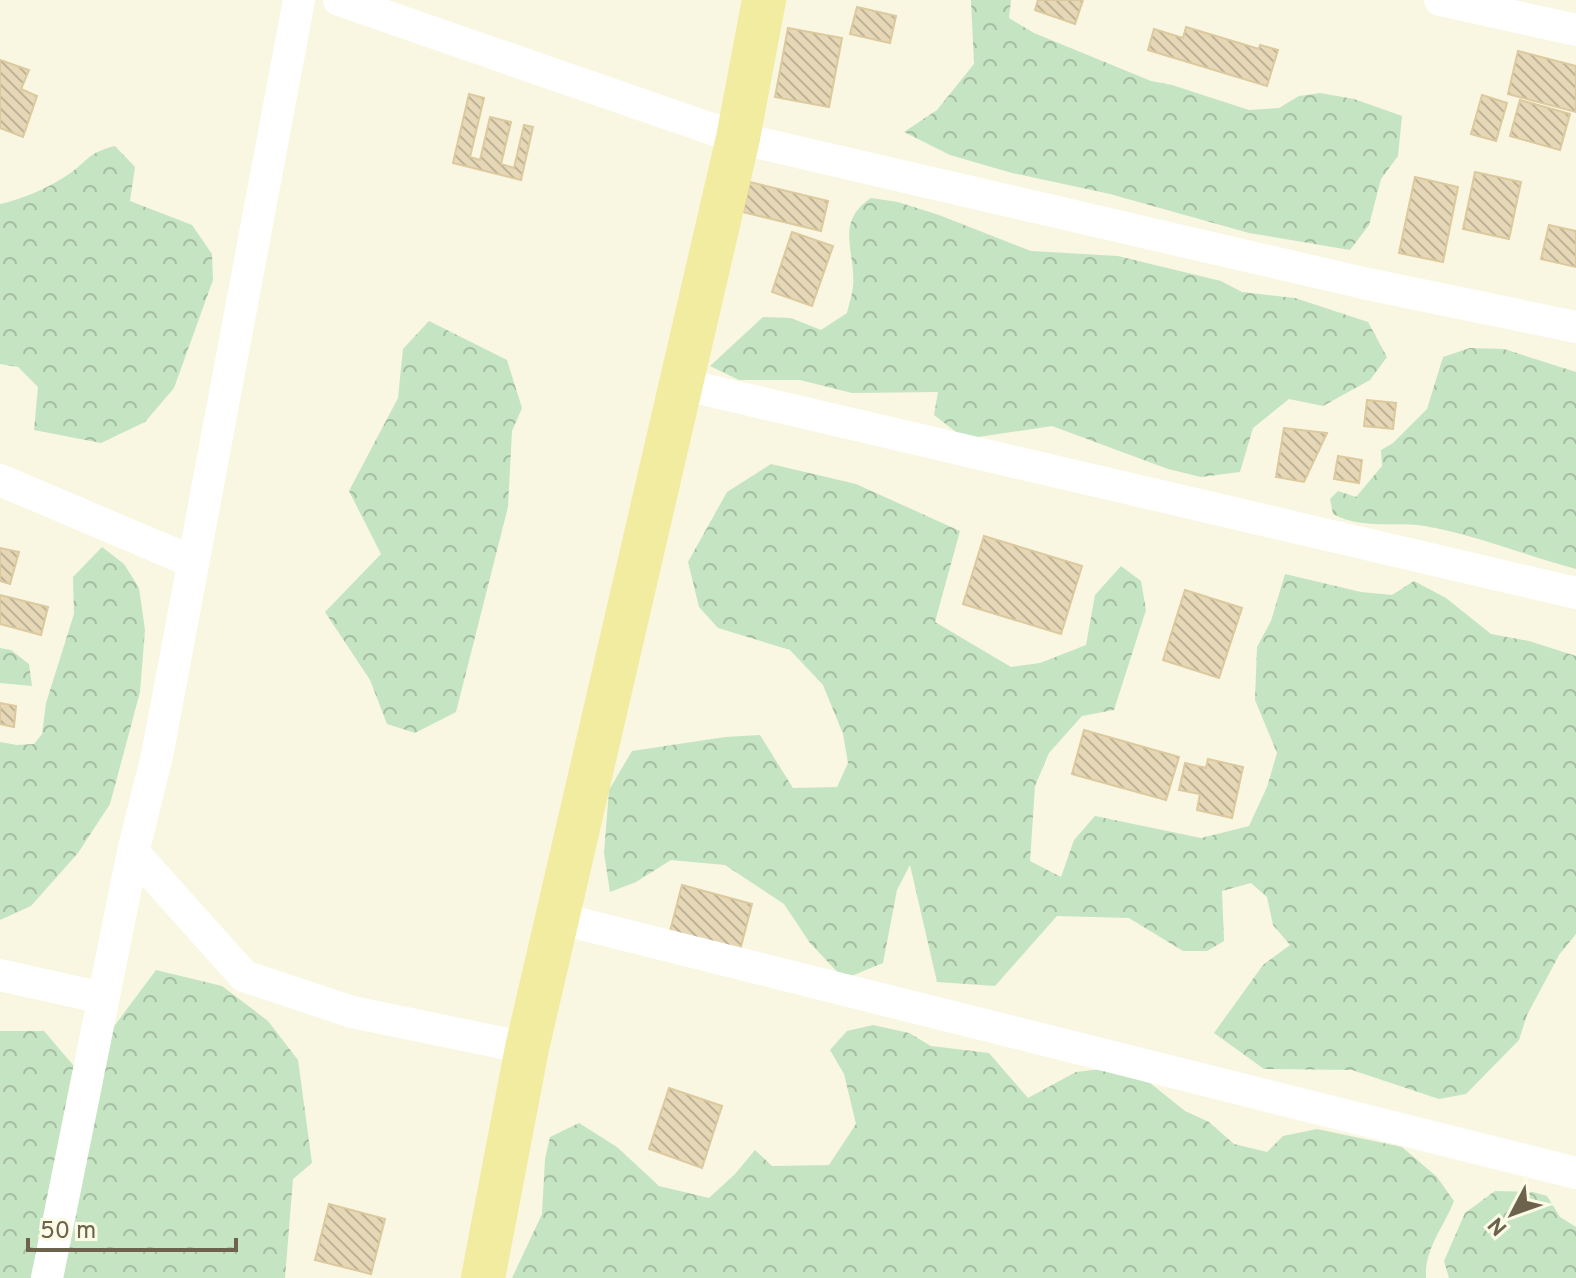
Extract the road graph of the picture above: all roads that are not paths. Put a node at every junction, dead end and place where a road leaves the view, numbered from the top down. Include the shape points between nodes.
1 (299, 0) edge
2 (339, 0) edge
3 (764, 0) edge
4 (1440, 0) edge
5 (1576, 30) edge
6 (738, 138) junction
7 (1576, 327) edge
8 (681, 384) junction
9 (0, 480) edge
10 (193, 562) junction
11 (1576, 593) edge
12 (133, 852) junction
13 (557, 918) junction
14 (0, 975) edge
15 (103, 998) junction
16 (527, 1048) junction
17 (1576, 1173) edge
18 (47, 1278) edge
19 (483, 1278) edge

1 - 10 street
2 - 6 street
3 - 6 main road
4 - 5 street
6 - 7 street via 1347,280
6 - 8 main road
8 - 11 street
8 - 13 main road
9 - 10 street
10 - 12 street via 157,756
12 - 15 street
12 - 16 street via 244,976 352,1012
13 - 16 main road
13 - 17 street
14 - 15 street
15 - 18 street
16 - 19 main road

